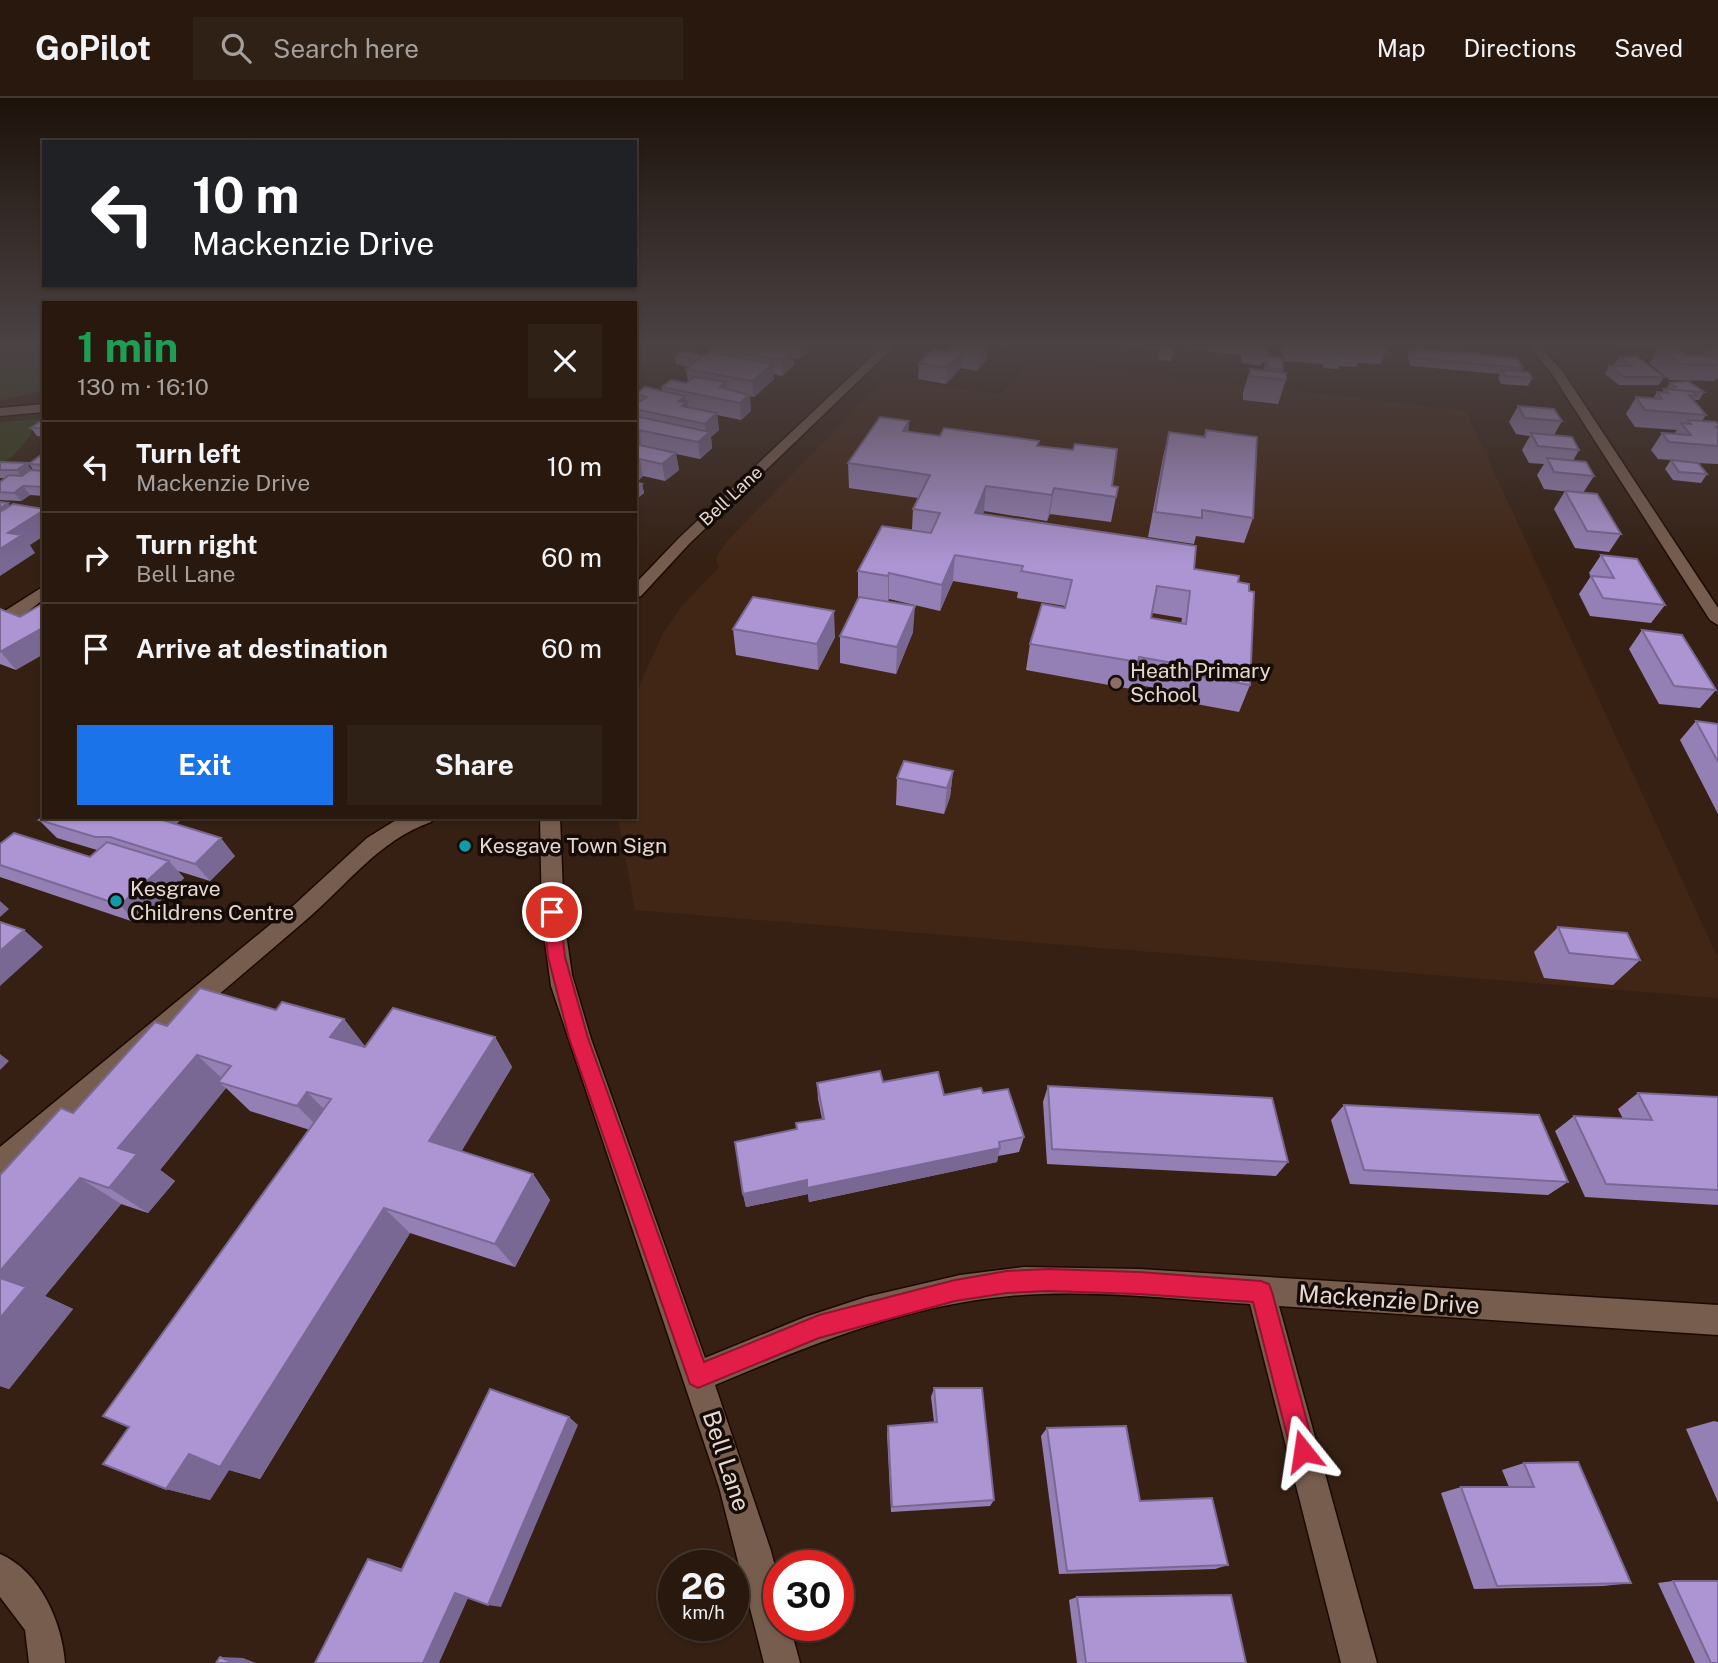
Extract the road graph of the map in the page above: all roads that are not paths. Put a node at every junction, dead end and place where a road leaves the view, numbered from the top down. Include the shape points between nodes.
1 (814, 418) edge
2 (1587, 418) edge
3 (637, 591) edge
4 (42, 593) edge
5 (0, 620) edge
6 (1718, 620) edge
7 (416, 819) edge
8 (550, 819) edge
9 (0, 1164) edge
10 (1261, 1292) junction
11 (1718, 1320) edge
12 (698, 1376) junction
13 (0, 1571) edge
14 (47, 1663) edge
15 (782, 1663) edge
16 (1359, 1663) edge

1 - 3 street, Bell Lane
2 - 6 street
4 - 5 street
7 - 9 street via 373,846 306,908
8 - 12 street, Bell Lane via 556,957 579,1038
10 - 11 street, Mackenzie Drive
10 - 12 street, Mackenzie Drive via 1127,1282 1007,1282 955,1290 819,1326
10 - 16 street
12 - 15 street, Bell Lane via 754,1551
13 - 14 street via 38,1615 47,1644

